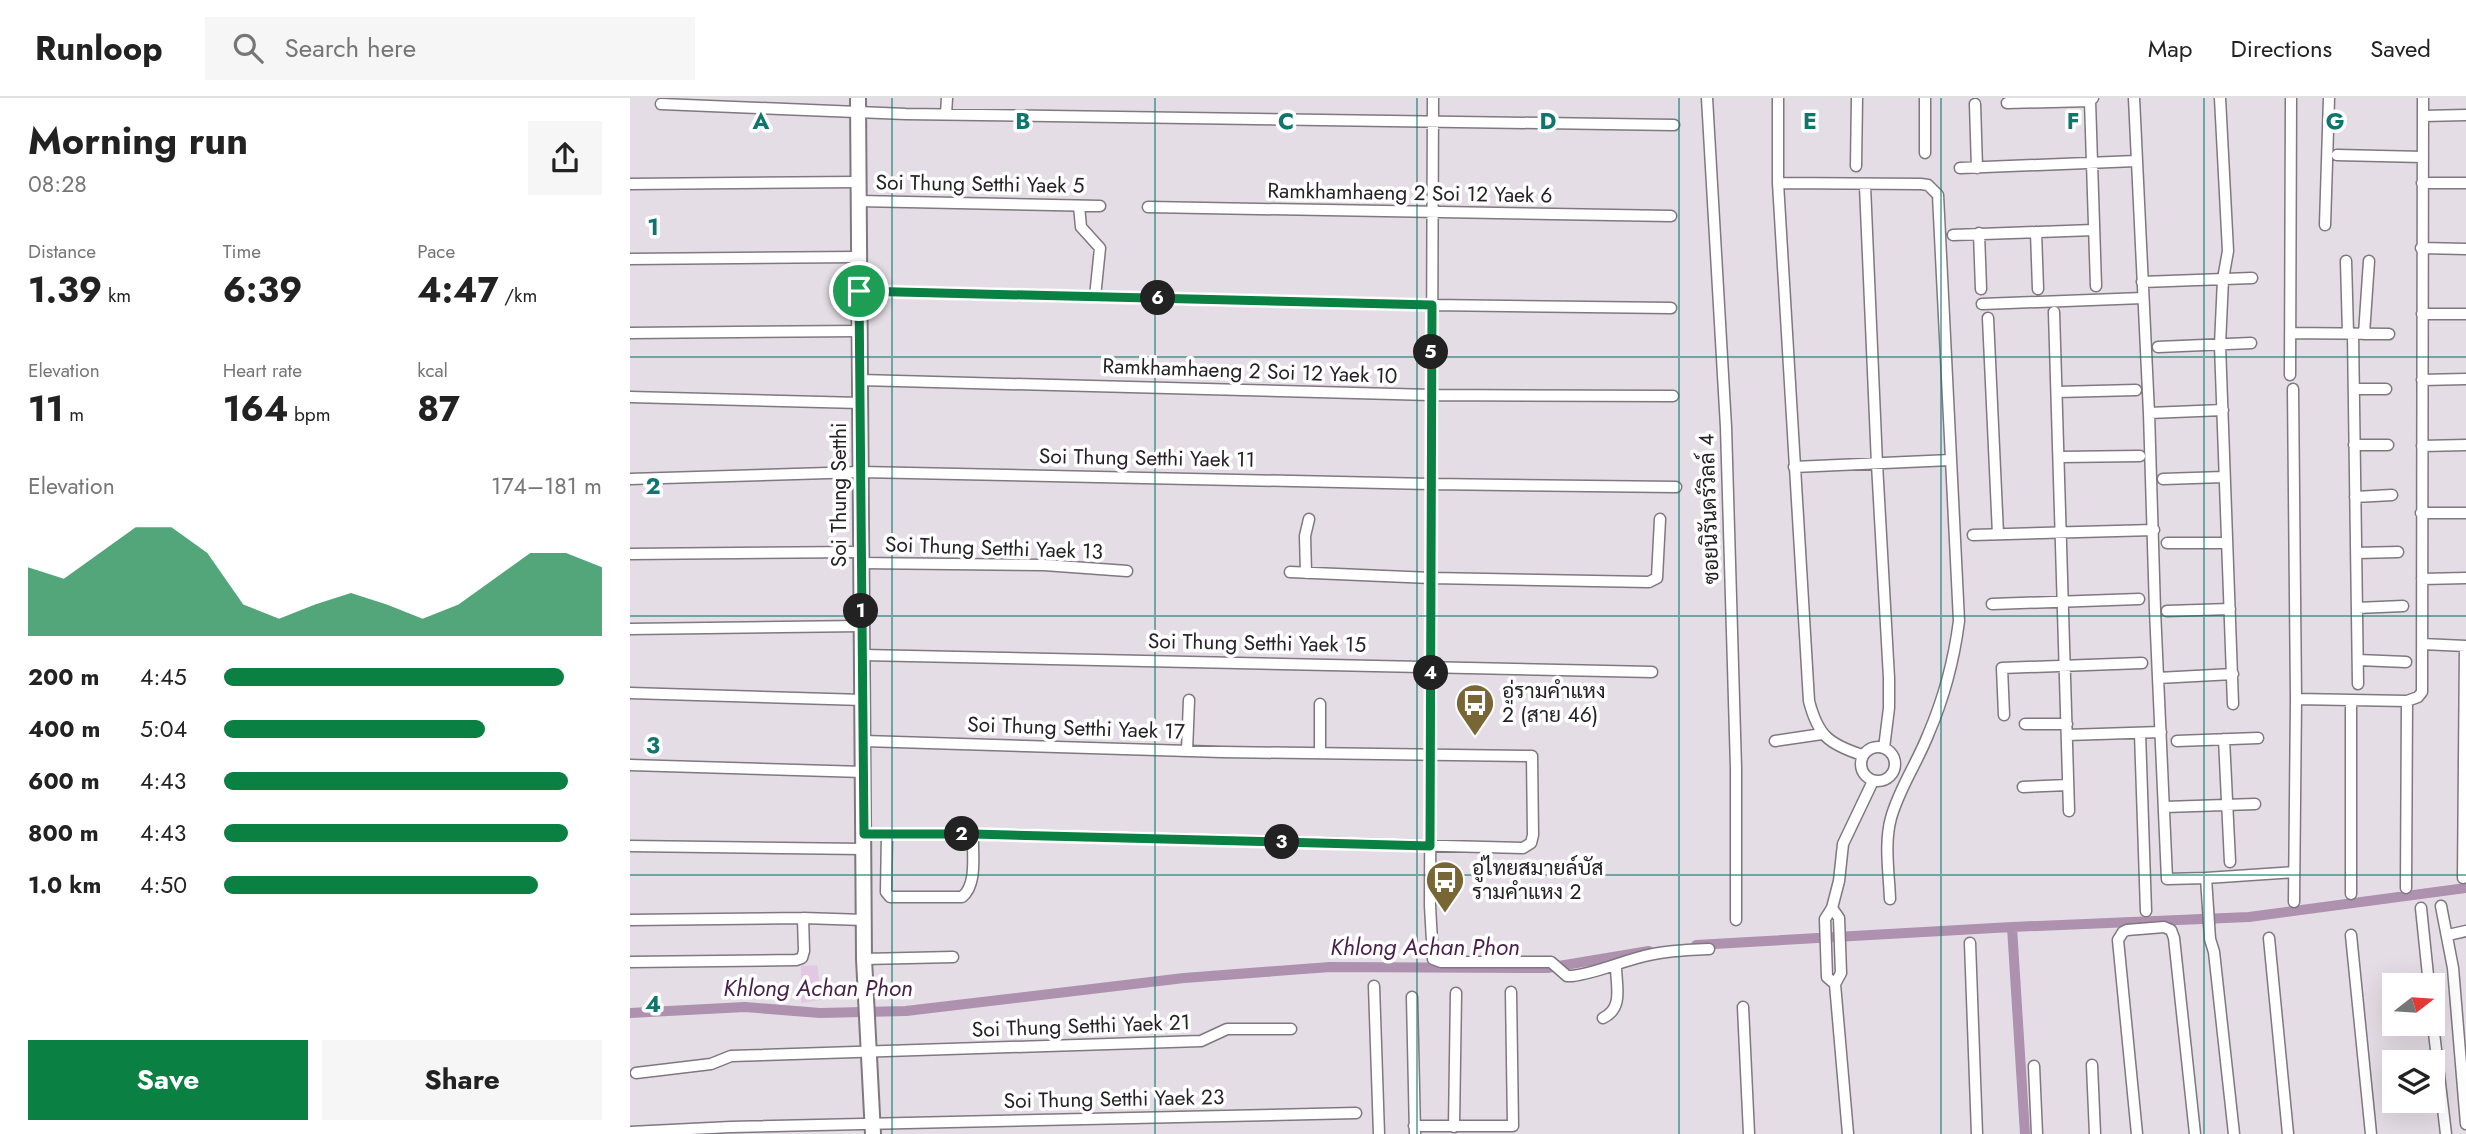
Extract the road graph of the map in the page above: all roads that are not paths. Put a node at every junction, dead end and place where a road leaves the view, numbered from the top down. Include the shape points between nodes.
1 (947, 98) edge
2 (1433, 98) edge
3 (1707, 98) edge
4 (1778, 98) edge
5 (1857, 98) edge
6 (1925, 98) edge
7 (2134, 98) edge
8 (2220, 98) edge
9 (2291, 98) edge
10 (2329, 98) edge
11 (2423, 98) edge
12 (2092, 100) edge
13 (756, 103) edge
14 (2007, 103) dead end
15 (661, 104) dead end
16 (1975, 104) dead end
17 (858, 105) edge
18 (946, 114) junction
19 (2466, 115) edge
20 (2423, 117) junction
21 (1432, 122) junction
22 (1674, 125) dead end
23 (1925, 153) dead end
24 (2337, 155) dead end
25 (2423, 157) junction
26 (2136, 162) junction
27 (2093, 165) junction
28 (1856, 166) dead end
29 (1960, 168) dead end
30 (1977, 168) junction
31 (858, 182) junction
32 (1778, 183) junction
33 (2422, 183) junction
34 (2466, 183) edge
35 (630, 184) edge
36 (1865, 186) junction
37 (858, 201) junction
38 (1079, 206) junction
39 (1100, 206) dead end
40 (1148, 207) dead end
41 (1431, 214) junction
42 (1671, 216) dead end
43 (2325, 225) dead end
44 (2094, 230) junction
45 (2036, 232) junction
46 (1979, 233) junction
47 (1953, 235) dead end
48 (2421, 248) junction
49 (2466, 249) edge
50 (859, 257) junction
51 (630, 259) edge
52 (2346, 261) dead end
53 (2369, 261) dead end
54 (2252, 278) dead end
55 (2222, 279) junction
56 (2142, 282) junction
57 (2096, 286) dead end
58 (1981, 289) dead end
59 (2038, 289) dead end
60 (859, 291) junction
61 (1095, 297) junction
62 (2143, 298) junction
63 (1982, 304) dead end
64 (1432, 305) junction
65 (1671, 308) dead end
66 (2054, 312) dead end
67 (2422, 314) junction
68 (2466, 314) edge
69 (1988, 318) dead end
70 (859, 331) junction
71 (630, 332) edge
72 (2290, 332) junction
73 (2350, 334) junction
74 (2364, 334) junction
75 (2389, 334) dead end
76 (2251, 343) dead end
77 (2220, 345) junction
78 (2158, 347) dead end
79 (2290, 375) dead end
80 (2466, 379) edge
81 (860, 380) junction
82 (2422, 380) junction
83 (2293, 389) dead end
84 (2354, 389) junction
85 (2386, 389) dead end
86 (2136, 390) dead end
87 (2057, 392) junction
88 (1431, 395) junction
89 (1672, 396) dead end
90 (630, 397) edge
91 (860, 403) junction
92 (2223, 410) junction
93 (2150, 413) junction
94 (2354, 444) junction
95 (2388, 445) dead end
96 (2466, 445) edge
97 (2422, 446) junction
98 (2140, 456) dead end
99 (2060, 457) junction
100 (1951, 460) junction
101 (1877, 464) junction
102 (1794, 467) junction
103 (861, 472) junction
104 (2224, 477) junction
105 (630, 479) edge
106 (2163, 479) dead end
107 (1431, 484) junction
108 (1676, 487) dead end
109 (2392, 495) dead end
110 (2355, 496) junction
111 (2421, 513) junction
112 (2466, 513) edge
113 (1309, 519) dead end
114 (1660, 519) dead end
115 (2154, 530) junction
116 (2062, 533) junction
117 (1998, 534) junction
118 (1973, 535) dead end
119 (2227, 543) junction
120 (2167, 544) dead end
121 (2356, 552) junction
122 (2398, 552) dead end
123 (630, 554) edge
124 (860, 558) junction
125 (1127, 571) dead end
126 (1290, 572) dead end
127 (1307, 573) junction
128 (1431, 578) junction
129 (2466, 578) edge
130 (2422, 579) junction
131 (2139, 599) dead end
132 (2064, 601) junction
133 (1992, 604) dead end
134 (2403, 606) dead end
135 (2357, 608) junction
136 (2230, 609) junction
137 (2167, 611) dead end
138 (861, 626) junction
139 (630, 629) edge
140 (2422, 644) junction
141 (2465, 646) edge
142 (862, 655) junction
143 (2358, 660) junction
144 (2406, 662) dead end
145 (2142, 663) dead end
146 (1431, 665) junction
147 (2065, 665) junction
148 (1652, 671) dead end
149 (2232, 674) junction
150 (2158, 678) junction
151 (2358, 684) dead end
152 (630, 693) edge
153 (863, 699) junction
154 (2296, 699) junction
155 (1189, 700) dead end
156 (2351, 701) junction
157 (2407, 701) junction
158 (1320, 704) dead end
159 (2233, 704) dead end
160 (2004, 715) dead end
161 (2025, 724) dead end
162 (2067, 724) junction
163 (2161, 732) junction
164 (2140, 733) junction
165 (1822, 734) junction
166 (2067, 735) junction
167 (2258, 738) dead end
168 (2224, 739) junction
169 (864, 741) junction
170 (1776, 741) dead end
171 (2177, 741) dead end
172 (1884, 748) junction
173 (1187, 751) junction
174 (1320, 753) junction
175 (1430, 755) junction
176 (1862, 755) junction
177 (630, 765) edge
178 (1894, 769) junction
179 (864, 772) junction
180 (1907, 778) junction
181 (1873, 781) junction
182 (2068, 785) junction
183 (2023, 787) dead end
184 (2255, 804) dead end
185 (2228, 805) junction
186 (2165, 807) junction
187 (2069, 811) dead end
188 (887, 834) junction
189 (973, 834) junction
190 (864, 841) junction
191 (630, 846) edge
192 (1430, 846) junction
193 (2230, 862) dead end
194 (2294, 872) junction
195 (2206, 878) junction
196 (2463, 878) dead end
197 (2406, 888) dead end
198 (2351, 894) dead end
199 (1890, 899) dead end
200 (2294, 902) dead end
201 (2441, 906) dead end
202 (2420, 908) dead end
203 (2146, 911) dead end
204 (803, 918) junction
205 (630, 919) edge
206 (864, 920) junction
207 (1736, 920) dead end
208 (2466, 931) edge
209 (2351, 935) dead end
210 (2448, 936) junction
211 (2269, 937) dead end
212 (1970, 943) dead end
213 (1709, 949) dead end
214 (953, 957) dead end
215 (864, 959) junction
216 (630, 962) edge
217 (1616, 966) junction
218 (2428, 973) edge
219 (1374, 986) dead end
220 (1511, 992) dead end
221 (1456, 993) dead end
222 (1412, 997) dead end
223 (1743, 1007) dead end
224 (1603, 1018) dead end
225 (1291, 1028) dead end
226 (2434, 1036) edge
227 (870, 1053) junction
228 (2092, 1065) dead end
229 (2034, 1066) dead end
230 (636, 1073) dead end
231 (1356, 1113) dead end
232 (2466, 1124) edge
233 (1454, 1127) junction
234 (873, 1129) edge
235 (1415, 1130) edge
236 (731, 1131) edge
237 (630, 1132) edge
238 (658, 1133) edge
239 (1379, 1134) edge
240 (1749, 1134) edge
241 (1847, 1134) edge
242 (1977, 1134) edge
243 (2037, 1134) edge
244 (2095, 1134) edge
245 (2137, 1134) edge
246 (2195, 1134) edge
247 (2234, 1134) edge
248 (2288, 1134) edge
249 (2371, 1134) edge
250 (2446, 1134) edge

1 - 18 street
2 - 21 street
3 - 207 street, ซอยนิรันดร์วิลล์ 4 via 1726,427
4 - 32 street
5 - 28 street
6 - 23 street
7 - 26 street
8 - 55 street via 2228,251
9 - 72 street
10 - 43 street
11 - 20 street
12 - 14 street
12 - 27 street
13 - 15 street
13 - 17 street
16 - 30 street
17 - 18 street
17 - 31 main road, Soi Thung Setthi
18 - 21 street
19 - 20 street
20 - 25 street
21 - 22 street
21 - 41 street
24 - 25 street
25 - 33 street
26 - 27 street
26 - 56 street
27 - 30 street
27 - 44 street
29 - 30 street
31 - 35 street
31 - 37 main road, Soi Thung Setthi
32 - 36 street
32 - 102 street
33 - 34 street
33 - 48 street
36 - 100 street via 1928,185 1938,195
36 - 101 street
37 - 38 street, Soi Thung Setthi Yaek 5
37 - 50 main road, Soi Thung Setthi
38 - 39 street, Soi Thung Setthi Yaek 5
38 - 61 street via 1081,227 1100,248
40 - 41 street, Ramkhamhaeng 2 Soi 12 Yaek 6
41 - 42 street, Ramkhamhaeng 2 Soi 12 Yaek 6
41 - 64 street
44 - 45 street
44 - 57 street
45 - 46 street
45 - 59 street
46 - 47 street
46 - 58 street
48 - 49 street
48 - 67 street
50 - 51 street
50 - 60 main road, Soi Thung Setthi
52 - 73 street
53 - 74 street
54 - 55 street
55 - 56 street
55 - 77 street
56 - 62 street
60 - 61 street
60 - 70 main road, Soi Thung Setthi
61 - 64 street
62 - 63 street
62 - 93 street
64 - 65 street
64 - 88 street
66 - 87 street
67 - 68 street
67 - 82 street
69 - 117 street
70 - 71 street
70 - 81 main road, Soi Thung Setthi
72 - 73 street
72 - 79 street
73 - 74 street
73 - 84 street
74 - 75 street
76 - 77 street
77 - 78 street
77 - 92 street
80 - 82 street
81 - 88 street, Ramkhamhaeng 2 Soi 12 Yaek 10
81 - 91 main road, Soi Thung Setthi
82 - 97 street
83 - 154 street
84 - 85 street
84 - 94 street
86 - 87 street
87 - 99 street
88 - 89 street, Ramkhamhaeng 2 Soi 12 Yaek 10
88 - 107 street
90 - 91 street
91 - 103 main road, Soi Thung Setthi
92 - 93 street
92 - 104 street
93 - 115 street
94 - 95 street
94 - 110 street
96 - 97 street
97 - 111 street
98 - 99 street
99 - 116 street
100 - 101 street
100 - 180 street via 1959,588 1955,650 1941,702
101 - 102 street
101 - 172 street via 1889,678
102 - 165 street via 1809,701
103 - 105 street, Soi Thung Setthi Yaek 11
103 - 107 street, Soi Thung Setthi Yaek 11
103 - 124 main road, Soi Thung Setthi
104 - 106 street
104 - 119 street
107 - 108 street, Soi Thung Setthi Yaek 11
107 - 128 street
109 - 110 street
110 - 121 street
111 - 112 street
111 - 130 street
113 - 127 street
114 - 128 street via 1655,581
115 - 116 street
115 - 150 street
116 - 117 street
116 - 132 street
117 - 118 street
119 - 120 street
119 - 136 street
121 - 122 street
121 - 135 street
123 - 124 street, Soi Thung Setthi Yaek 13
124 - 125 street, Soi Thung Setthi Yaek 13
124 - 138 main road, Soi Thung Setthi
126 - 127 street
127 - 128 street
128 - 146 street
129 - 130 street
130 - 140 street
131 - 132 street
132 - 133 street
132 - 147 street
134 - 135 street
135 - 143 street
136 - 137 street
136 - 149 street
138 - 139 street
138 - 142 main road, Soi Thung Setthi
140 - 141 street
140 - 157 street via 2422,692
141 - 196 street
142 - 146 street, Soi Thung Setthi Yaek 15
142 - 153 main road, Soi Thung Setthi
143 - 144 street
143 - 151 street
145 - 147 street
146 - 148 street, Soi Thung Setthi Yaek 15
146 - 175 street
147 - 160 street via 2002,668
147 - 162 street
149 - 150 street
149 - 159 street
150 - 163 street
152 - 153 street
153 - 169 main road, Soi Thung Setthi
154 - 156 street
154 - 194 street
155 - 173 street
156 - 157 street
156 - 198 street
157 - 197 street
158 - 174 street
161 - 162 street
162 - 166 street
163 - 164 street
163 - 186 street
164 - 166 street
164 - 203 street
165 - 170 street
165 - 176 street via 1836,747
166 - 182 street
167 - 168 street
168 - 171 street
168 - 185 street
169 - 173 street, Soi Thung Setthi Yaek 17
169 - 179 main road, Soi Thung Setthi
172 - 176 street via 1870,748
172 - 178 street via 1892,754
173 - 174 street, Soi Thung Setthi Yaek 17
174 - 175 street, Soi Thung Setthi Yaek 17
175 - 192 street
175 - 192 street, Soi Thung Setthi Yaek 17 via 1532,756 1533,835 1523,848
176 - 181 street via 1861,771
177 - 179 street
178 - 180 street
178 - 181 street via 1888,778
179 - 190 main road, Soi Thung Setthi
180 - 199 street via 1889,828
181 - 241 street via 1843,844 1832,908 1839,918 1841,973 1835,984
182 - 183 street
182 - 187 street
184 - 185 street
185 - 186 street
185 - 193 street
186 - 195 street via 2168,879
188 - 189 street
188 - 189 street via 886,892 890,897 962,897 971,884
188 - 190 street
189 - 192 street
190 - 191 street
190 - 206 main road, Soi Thung Setthi
192 - 217 street via 1433,960 1547,961 1567,976
194 - 195 street
194 - 200 street
195 - 247 street
201 - 210 street
202 - 218 street
204 - 205 street
204 - 206 street
204 - 216 street via 804,951 796,960
206 - 215 main road, Soi Thung Setthi
208 - 210 street
209 - 249 street
210 - 232 street
211 - 248 street
212 - 242 street
213 - 217 street via 1656,954
214 - 215 street
215 - 227 main road, Soi Thung Setthi
217 - 224 street via 1616,1007
219 - 239 street
220 - 233 street via 1513,1126
221 - 233 street
222 - 235 street
223 - 240 street
225 - 227 street, Soi Thung Setthi Yaek 21 via 1227,1029 1201,1041
226 - 250 street
227 - 230 street, Soi Thung Setthi Yaek 21 via 731,1056 711,1064
227 - 234 main road, Soi Thung Setthi
228 - 244 street
229 - 243 street
231 - 234 street, Soi Thung Setthi Yaek 23
233 - 235 street
234 - 236 street, Soi Thung Setthi Yaek 23
236 - 238 street, Soi Thung Setthi Yaek 23
237 - 238 street, Soi Thung Setthi Yaek 23
245 - 246 street via 2118,940 2127,930 2164,927 2175,938

